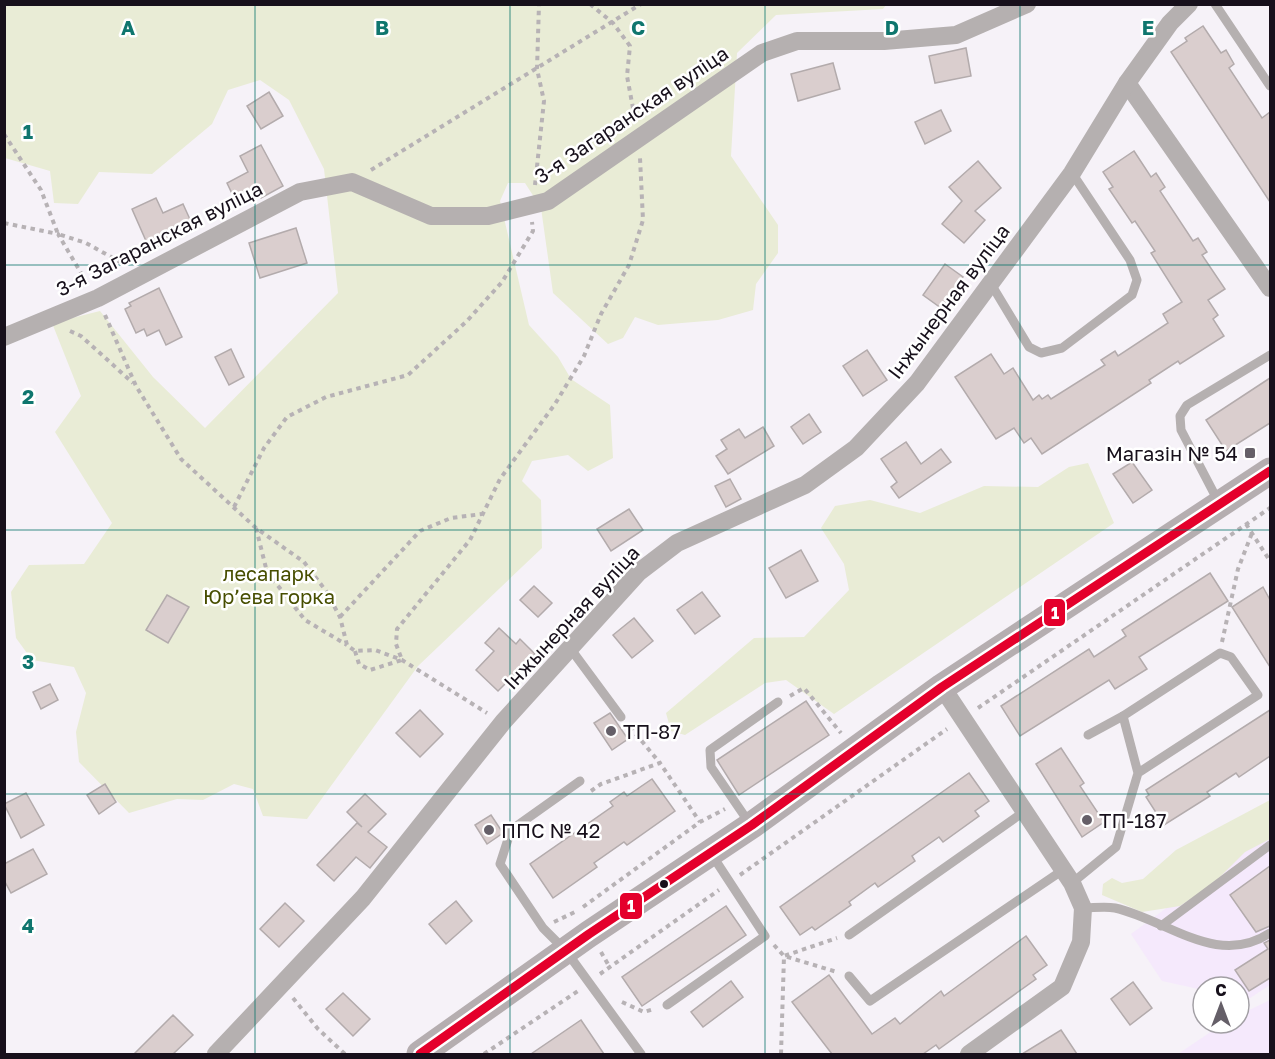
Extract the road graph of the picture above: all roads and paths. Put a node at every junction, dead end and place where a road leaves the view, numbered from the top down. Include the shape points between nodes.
1 (539, 4) edge
2 (590, 4) edge
3 (631, 4) edge
4 (641, 4) edge
5 (1027, 4) edge
6 (1189, 4) edge
7 (1215, 4) edge
8 (627, 12) junction
9 (613, 22) junction
10 (537, 69) junction
11 (1127, 83) junction
12 (1270, 86) edge
13 (4, 134) edge
14 (640, 137) junction
15 (1072, 173) junction
16 (352, 182) junction
17 (531, 206) junction
18 (4, 223) edge
19 (58, 234) junction
20 (142, 274) junction
21 (992, 284) junction
22 (1270, 288) edge
23 (98, 298) junction
24 (43, 321) junction
25 (4, 337) edge
26 (1270, 355) edge
27 (136, 386) junction
28 (1270, 471) edge
29 (1219, 503) junction
30 (234, 507) junction
31 (1270, 508) edge
32 (483, 514) junction
33 (1245, 524) junction
34 (256, 528) junction
35 (1252, 533) junction
36 (1270, 561) edge
37 (340, 617) junction
38 (347, 645) junction
39 (570, 648) junction
40 (355, 651) junction
41 (1220, 653) junction
42 (402, 660) junction
43 (942, 687) junction
44 (778, 702) joint
45 (1123, 716) junction
46 (621, 717) joint
47 (964, 717) junction
48 (502, 722) junction
49 (842, 734) dead end
50 (1088, 735) dead end
51 (660, 763) junction
52 (1138, 773) junction
53 (580, 781) dead end
54 (583, 796) dead end
55 (735, 804) junction
56 (1025, 811) junction
57 (700, 822) junction
58 (752, 825) junction
59 (1270, 845) edge
60 (710, 853) junction
61 (1067, 877) junction
62 (729, 882) junction
63 (1083, 908) junction
64 (1161, 926) junction
65 (543, 928) junction
66 (1270, 933) edge
67 (849, 935) joint
68 (765, 936) junction
69 (598, 947) dead end
70 (566, 951) junction
71 (784, 956) junction
72 (609, 966) junction
73 (849, 976) joint
74 (590, 983) junction
75 (282, 986) junction
76 (621, 1001) dead end
77 (667, 1005) joint
78 (216, 1054) edge
79 (345, 1054) edge
80 (420, 1054) edge
81 (484, 1054) edge
82 (641, 1054) edge
83 (780, 1054) edge
84 (969, 1054) edge

1 - 10 path
2 - 9 path
3 - 8 path
4 - 8 path
5 - 14 street, 3-я Загаранская вуліца via 956,35 884,41 797,41 762,52
6 - 11 street, Інжынерная вуліца via 1170,23
7 - 12 lane
8 - 9 path
9 - 10 path
9 - 14 path via 630,46 627,76
10 - 16 path
10 - 17 path via 544,101
11 - 15 street, Інжынерная вуліца
11 - 22 street
13 - 19 path via 41,190
14 - 17 street, 3-я Загаранская вуліца via 548,201
14 - 32 path via 643,220 629,265 601,314 584,356 555,404 500,479
15 - 21 street, Інжынерная вуліца
15 - 21 lane via 1130,260 1137,280 1132,295 1062,348 1041,353 1029,347
16 - 17 street, 3-я Загаранская вуліца via 431,216 488,216
16 - 20 street, 3-я Загаранская вуліца via 300,192
17 - 30 path via 533,231 502,282 467,321 408,375 326,397 287,417 264,448
18 - 19 path
19 - 20 path via 86,243
19 - 23 path
20 - 23 street, 3-я Загаранская вуліца
21 - 39 street, Інжынерная вуліца via 917,382 855,448 805,485 676,543 639,572
23 - 24 street, 3-я Загаранская вуліца
23 - 27 path
24 - 25 street, 3-я Загаранская вуліца
24 - 27 path via 81,336
26 - 29 lane via 1187,405 1180,416 1181,430
27 - 30 path via 181,459
28 - 29 main road
29 - 43 main road
30 - 34 path
31 - 33 path
32 - 37 path via 451,518 420,531
32 - 42 path via 470,540 397,629 396,644
33 - 35 path
33 - 47 path
34 - 37 path via 304,562
34 - 38 path via 267,572 305,620
35 - 36 path
35 - 41 path via 1238,569
37 - 38 path
38 - 40 path
39 - 46 lane
39 - 48 street, Інжынерная вуліца
40 - 42 path via 375,650
40 - 42 path via 359,664 370,670
41 - 45 lane
41 - 52 lane via 1231,657 1258,695
42 - 48 path
43 - 47 street
43 - 58 main road
44 - 49 path via 804,688
44 - 55 lane via 710,750 711,767
45 - 50 lane
45 - 52 lane
46 - 51 path
47 - 56 street
47 - 62 path
48 - 75 street, Інжынерная вуліца via 363,898
51 - 54 path via 601,784
51 - 57 path
52 - 61 lane via 1116,847
53 - 65 lane via 511,830 500,864
55 - 57 path
55 - 58 lane
56 - 61 street
56 - 67 lane
57 - 65 path via 575,913
58 - 60 main road
59 - 64 lane
60 - 62 lane
60 - 70 main road
61 - 63 street
61 - 73 lane via 870,1001
62 - 68 lane
62 - 72 path
63 - 64 lane via 1115,908
63 - 84 street via 1081,942 1062,987
64 - 66 lane via 1199,942 1242,946
65 - 70 lane
67 - 71 path
68 - 71 path
68 - 77 lane
69 - 72 path
70 - 74 lane
70 - 80 main road
71 - 73 path
71 - 83 path
72 - 74 path
74 - 81 path
74 - 82 lane
75 - 78 street, Інжынерная вуліца
75 - 79 path
76 - 77 path via 644,1012

